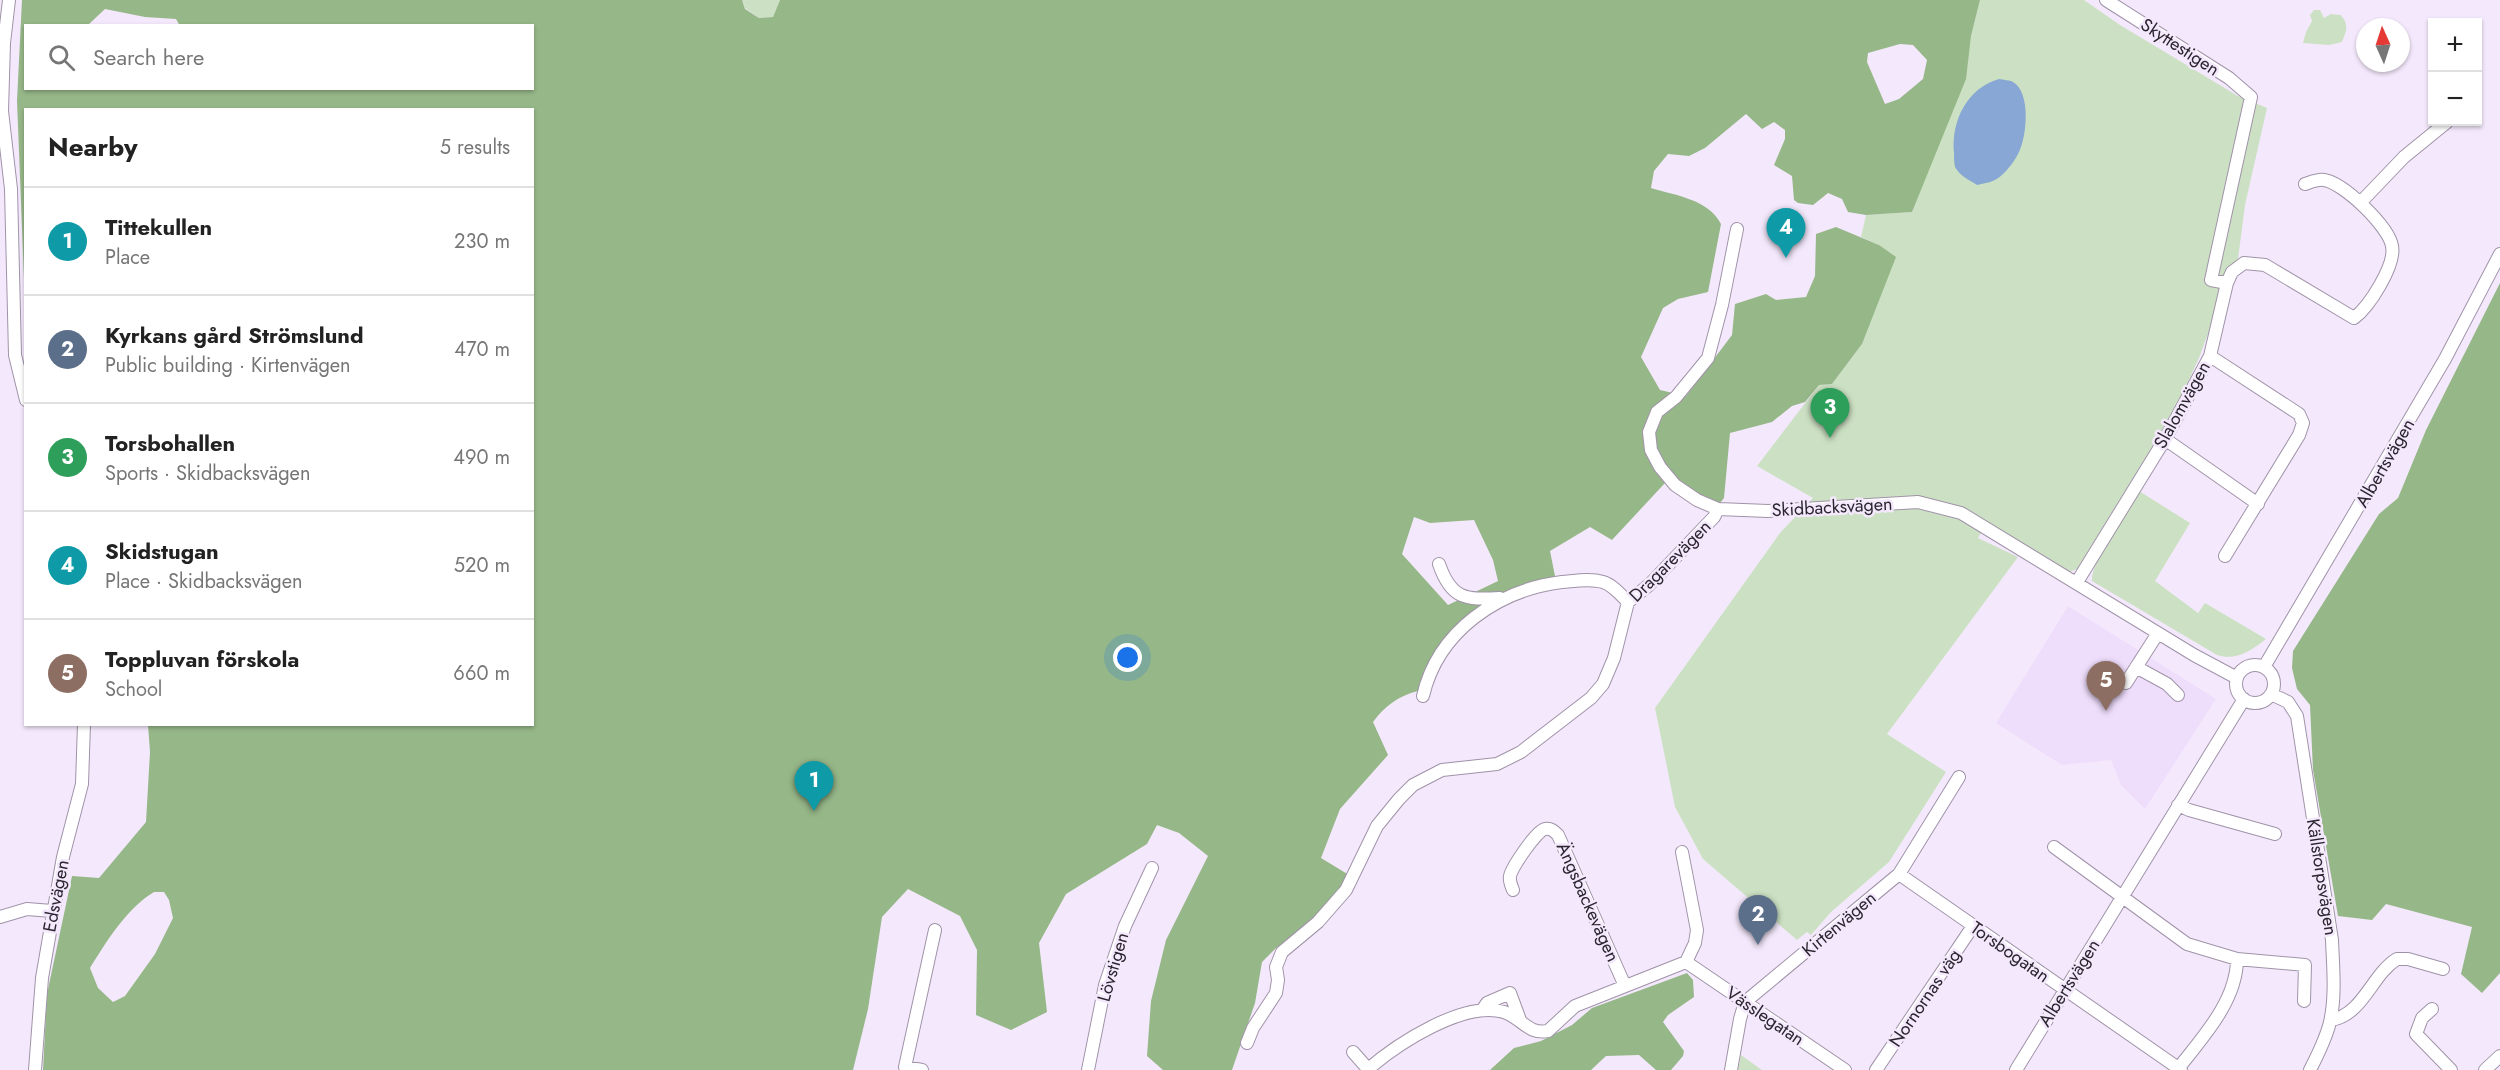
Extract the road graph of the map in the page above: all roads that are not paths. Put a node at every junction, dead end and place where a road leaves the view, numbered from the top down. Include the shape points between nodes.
1 (9, 0) edge
2 (2106, 0) edge
3 (2442, 126) edge
4 (2305, 184) dead end
5 (2360, 203) junction
6 (1737, 229) dead end
7 (2500, 254) edge
8 (2228, 283) junction
9 (2210, 356) junction
10 (24, 391) edge
11 (2165, 439) junction
12 (2258, 504) junction
13 (1718, 509) junction
14 (2225, 556) dead end
15 (1439, 564) dead end
16 (2077, 582) junction
17 (1504, 598) junction
18 (1628, 602) junction
19 (2158, 633) junction
20 (2136, 667) junction
21 (2264, 667) junction
22 (2237, 678) junction
23 (2126, 683) dead end
24 (2271, 693) junction
25 (2178, 695) dead end
26 (1423, 696) dead end
27 (2244, 699) junction
28 (84, 726) edge
29 (1959, 777) dead end
30 (2178, 805) junction
31 (2275, 834) dead end
32 (2054, 848) dead end
33 (1682, 852) dead end
34 (1152, 868) dead end
35 (1899, 874) junction
36 (1513, 890) dead end
37 (2122, 896) junction
38 (52, 911) junction
39 (0, 917) edge
40 (1973, 926) junction
41 (935, 930) dead end
42 (2237, 959) junction
43 (1686, 962) junction
44 (2443, 969) dead end
45 (1626, 986) junction
46 (2065, 990) junction
47 (2304, 1001) dead end
48 (1745, 1002) junction
49 (1483, 1009) junction
50 (2432, 1009) dead end
51 (1520, 1020) junction
52 (2331, 1020) junction
53 (1247, 1043) dead end
54 (1353, 1052) dead end
55 (2500, 1056) edge
56 (1368, 1069) edge
57 (2179, 1069) edge
58 (35, 1070) edge
59 (922, 1070) edge
60 (1088, 1070) edge
61 (1731, 1070) edge
62 (1845, 1070) edge
63 (1876, 1070) edge
64 (2016, 1070) edge
65 (2310, 1070) edge
66 (2451, 1070) edge
67 (2485, 1070) edge

1 - 10 street via 2,111 11,189 15,355
2 - 8 street, Skyttestigen via 2229,78 2251,98 2211,280
3 - 5 street via 2404,157
4 - 5 street via 2323,180
5 - 8 street via 2388,233 2393,247 2391,265 2362,312 2354,318 2265,265 2244,263 2232,272
6 - 13 street, Skidbacksvägen via 1708,358 1676,397 1657,412 1649,432 1651,450 1675,485
7 - 21 street, Albertsvägen via 2440,369
8 - 9 street, Slalomvägen
9 - 11 street, Slalomvägen
9 - 12 street via 2299,414 2303,423
11 - 12 street
11 - 16 street, Slalomvägen
12 - 14 street
13 - 16 street, Skidbacksvägen via 1768,511 1918,502 1961,513
13 - 18 street, Dragarevägen via 1714,518
15 - 17 street via 1456,594 1470,599
16 - 19 street, Skidbacksvägen
17 - 18 street via 1541,585 1594,580 1605,583
17 - 26 street via 1459,630 1440,652
18 - 53 street, Dragarevägen via 1614,658 1603,684 1591,698 1521,752 1497,764 1442,770 1413,785 1399,799 1377,826 1341,896 1318,922 1282,952 1276,967 1276,993
19 - 20 street
19 - 22 street, Skidbacksvägen
20 - 23 street
20 - 25 street via 2167,684
21 - 22 street via 2253,665
21 - 24 street via 2273,680
22 - 27 street via 2237,690
24 - 27 street via 2259,703
24 - 52 street, Källstorpsvägen via 2294,708 2300,727 2332,940
27 - 30 street, Albertsvägen
28 - 38 street, Edsvägen via 82,784
29 - 35 street, Kirtenvägen
30 - 31 street
30 - 37 street, Albertsvägen
32 - 37 street
33 - 43 street via 1697,930
34 - 60 street, Lövstigen via 1108,975
35 - 40 street, Torsbogatan
35 - 48 street, Kirtenvägen
36 - 45 street, Ängsbackevägen via 1510,879 1514,866 1540,831 1552,829
37 - 42 street via 2187,944
37 - 46 street, Albertsvägen
38 - 39 street via 27,909
38 - 58 street, Edsvägen
40 - 46 street, Torsbogatan
40 - 63 street, Nornornas väg
41 - 59 street via 905,1067
42 - 47 street via 2305,965
42 - 57 street via 2231,992
43 - 45 street
43 - 48 street, Vässlegatan
44 - 52 street via 2397,958 2356,1005
45 - 51 street via 1569,1010 1548,1031 1533,1032
46 - 57 street, Torsbogatan
46 - 64 street, Albertsvägen
48 - 61 street
48 - 62 street, Vässlegatan
49 - 51 street
49 - 51 street via 1487,1003 1510,993
49 - 56 street via 1432,1027
50 - 66 street via 2422,1018 2416,1034
52 - 65 street, Källstorpsvägen
54 - 56 street
55 - 67 street

